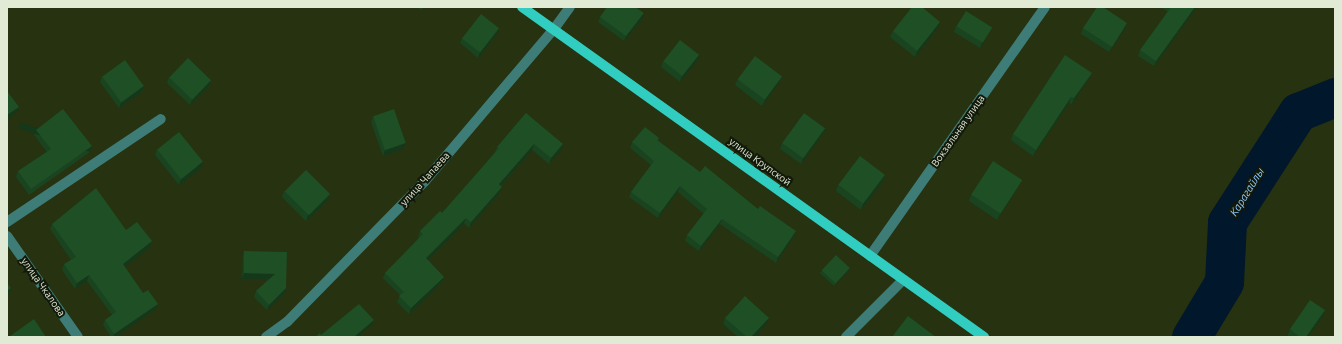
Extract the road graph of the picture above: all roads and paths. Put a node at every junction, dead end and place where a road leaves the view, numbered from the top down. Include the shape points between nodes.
1 (522, 7) edge
2 (570, 7) edge
3 (1045, 7) edge
4 (554, 29) junction
5 (161, 119) dead end
6 (7, 222) edge
7 (7, 236) edge
8 (870, 256) junction
9 (903, 280) junction
10 (78, 337) edge
11 (266, 337) edge
12 (846, 337) edge
13 (984, 337) edge

1 - 4 main road, улица Крупской
2 - 4 street, улица Чапаева
3 - 8 street, Вокзальная улица
4 - 8 main road, улица Крупской
4 - 11 street, улица Чапаева via 425,181 287,322
5 - 6 street
7 - 10 street, улица Чкалова
8 - 9 main road, улица Крупской
9 - 12 street
9 - 13 main road, улица Крупской

